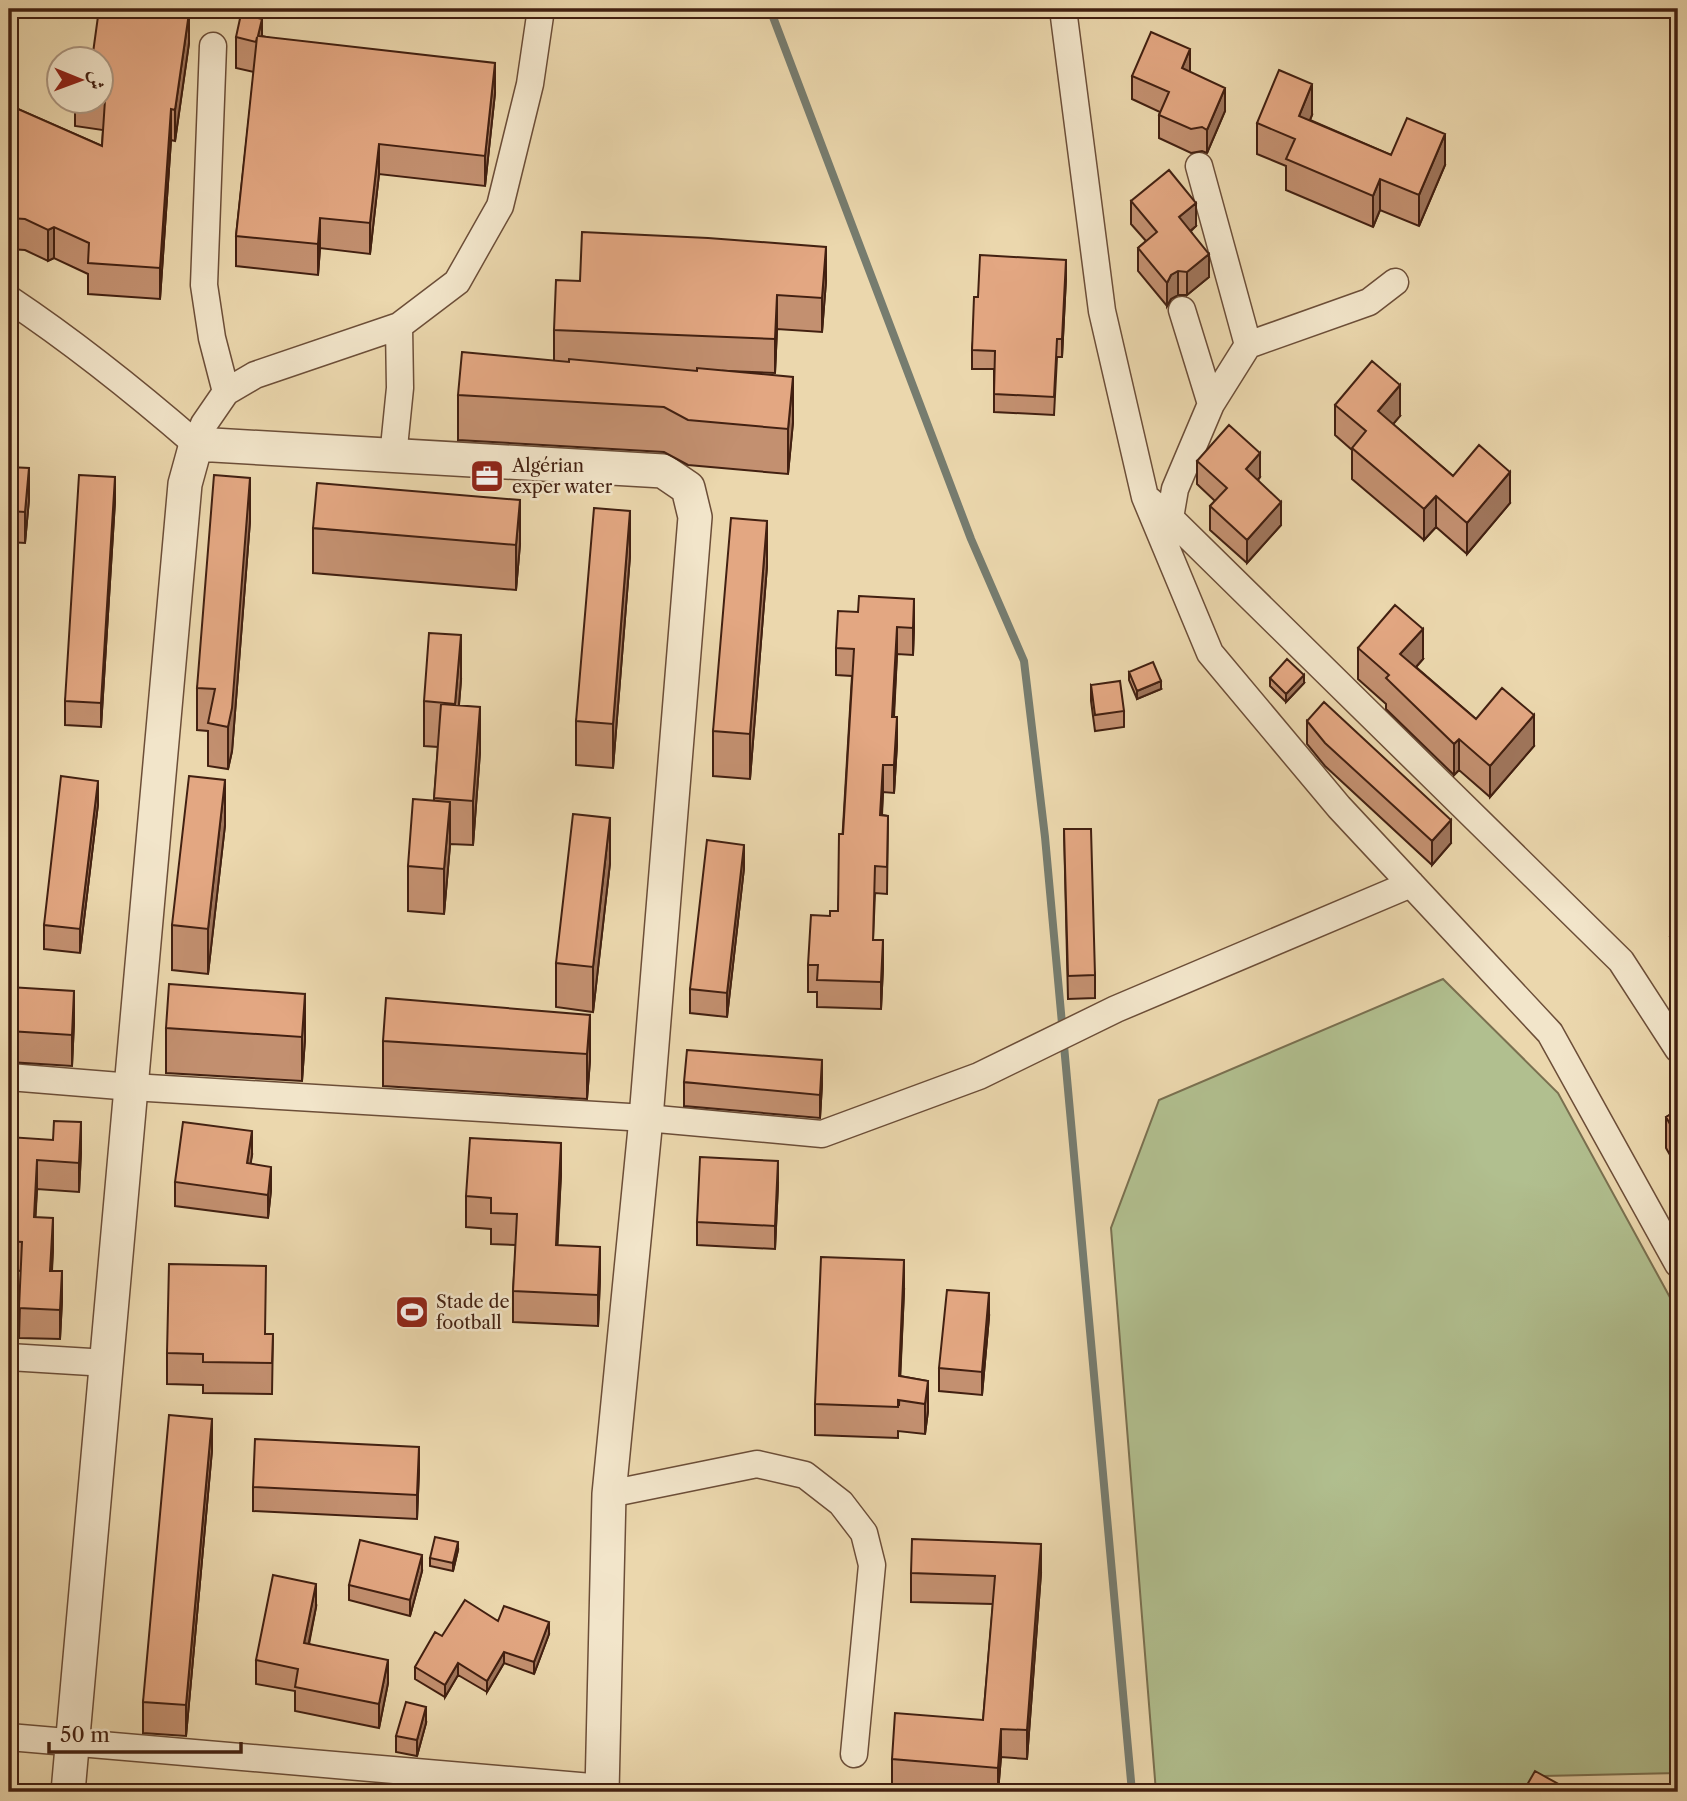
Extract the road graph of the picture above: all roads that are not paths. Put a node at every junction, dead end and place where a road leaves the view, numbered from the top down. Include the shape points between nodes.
1 (541, 9) edge
2 (1063, 9) edge
3 (214, 46) dead end
4 (1199, 166) dead end
5 (1395, 282) dead end
6 (9, 299) edge
7 (1182, 310) dead end
8 (399, 326) junction
9 (1248, 345) junction
10 (226, 392) junction
11 (1211, 404) junction
12 (196, 444) junction
13 (393, 457) junction
14 (1145, 497) junction
15 (1170, 518) junction
16 (1411, 884) junction
17 (1678, 1049) edge
18 (9, 1077) edge
19 (132, 1087) junction
20 (646, 1118) junction
21 (1678, 1264) edge
22 (9, 1357) edge
23 (107, 1363) junction
24 (609, 1494) junction
25 (9, 1737) edge
26 (71, 1742) junction
27 (854, 1754) dead end
28 (603, 1790) edge
29 (68, 1792) edge

1 - 8 street via 530,84 500,206 457,282
2 - 14 street via 1102,311
3 - 10 street via 204,285
4 - 9 street
5 - 9 street via 1369,302
6 - 12 street via 64,336
7 - 11 street
8 - 10 street via 256,375
8 - 13 street via 400,388
9 - 11 street
10 - 12 street
11 - 15 street via 1175,489
12 - 13 street
12 - 19 street via 185,484
13 - 20 street via 663,471 688,488 695,517
14 - 15 street
14 - 16 street via 1210,653 1339,807
15 - 17 street via 1621,961
16 - 20 street via 1116,1009 979,1076 822,1134
16 - 21 street via 1550,1033
18 - 19 street
19 - 20 street
19 - 23 street
20 - 24 street
22 - 23 street
23 - 26 street
24 - 27 street via 757,1464 805,1475 841,1503 864,1533 872,1565
24 - 28 street
25 - 26 street
26 - 28 street
26 - 29 street

